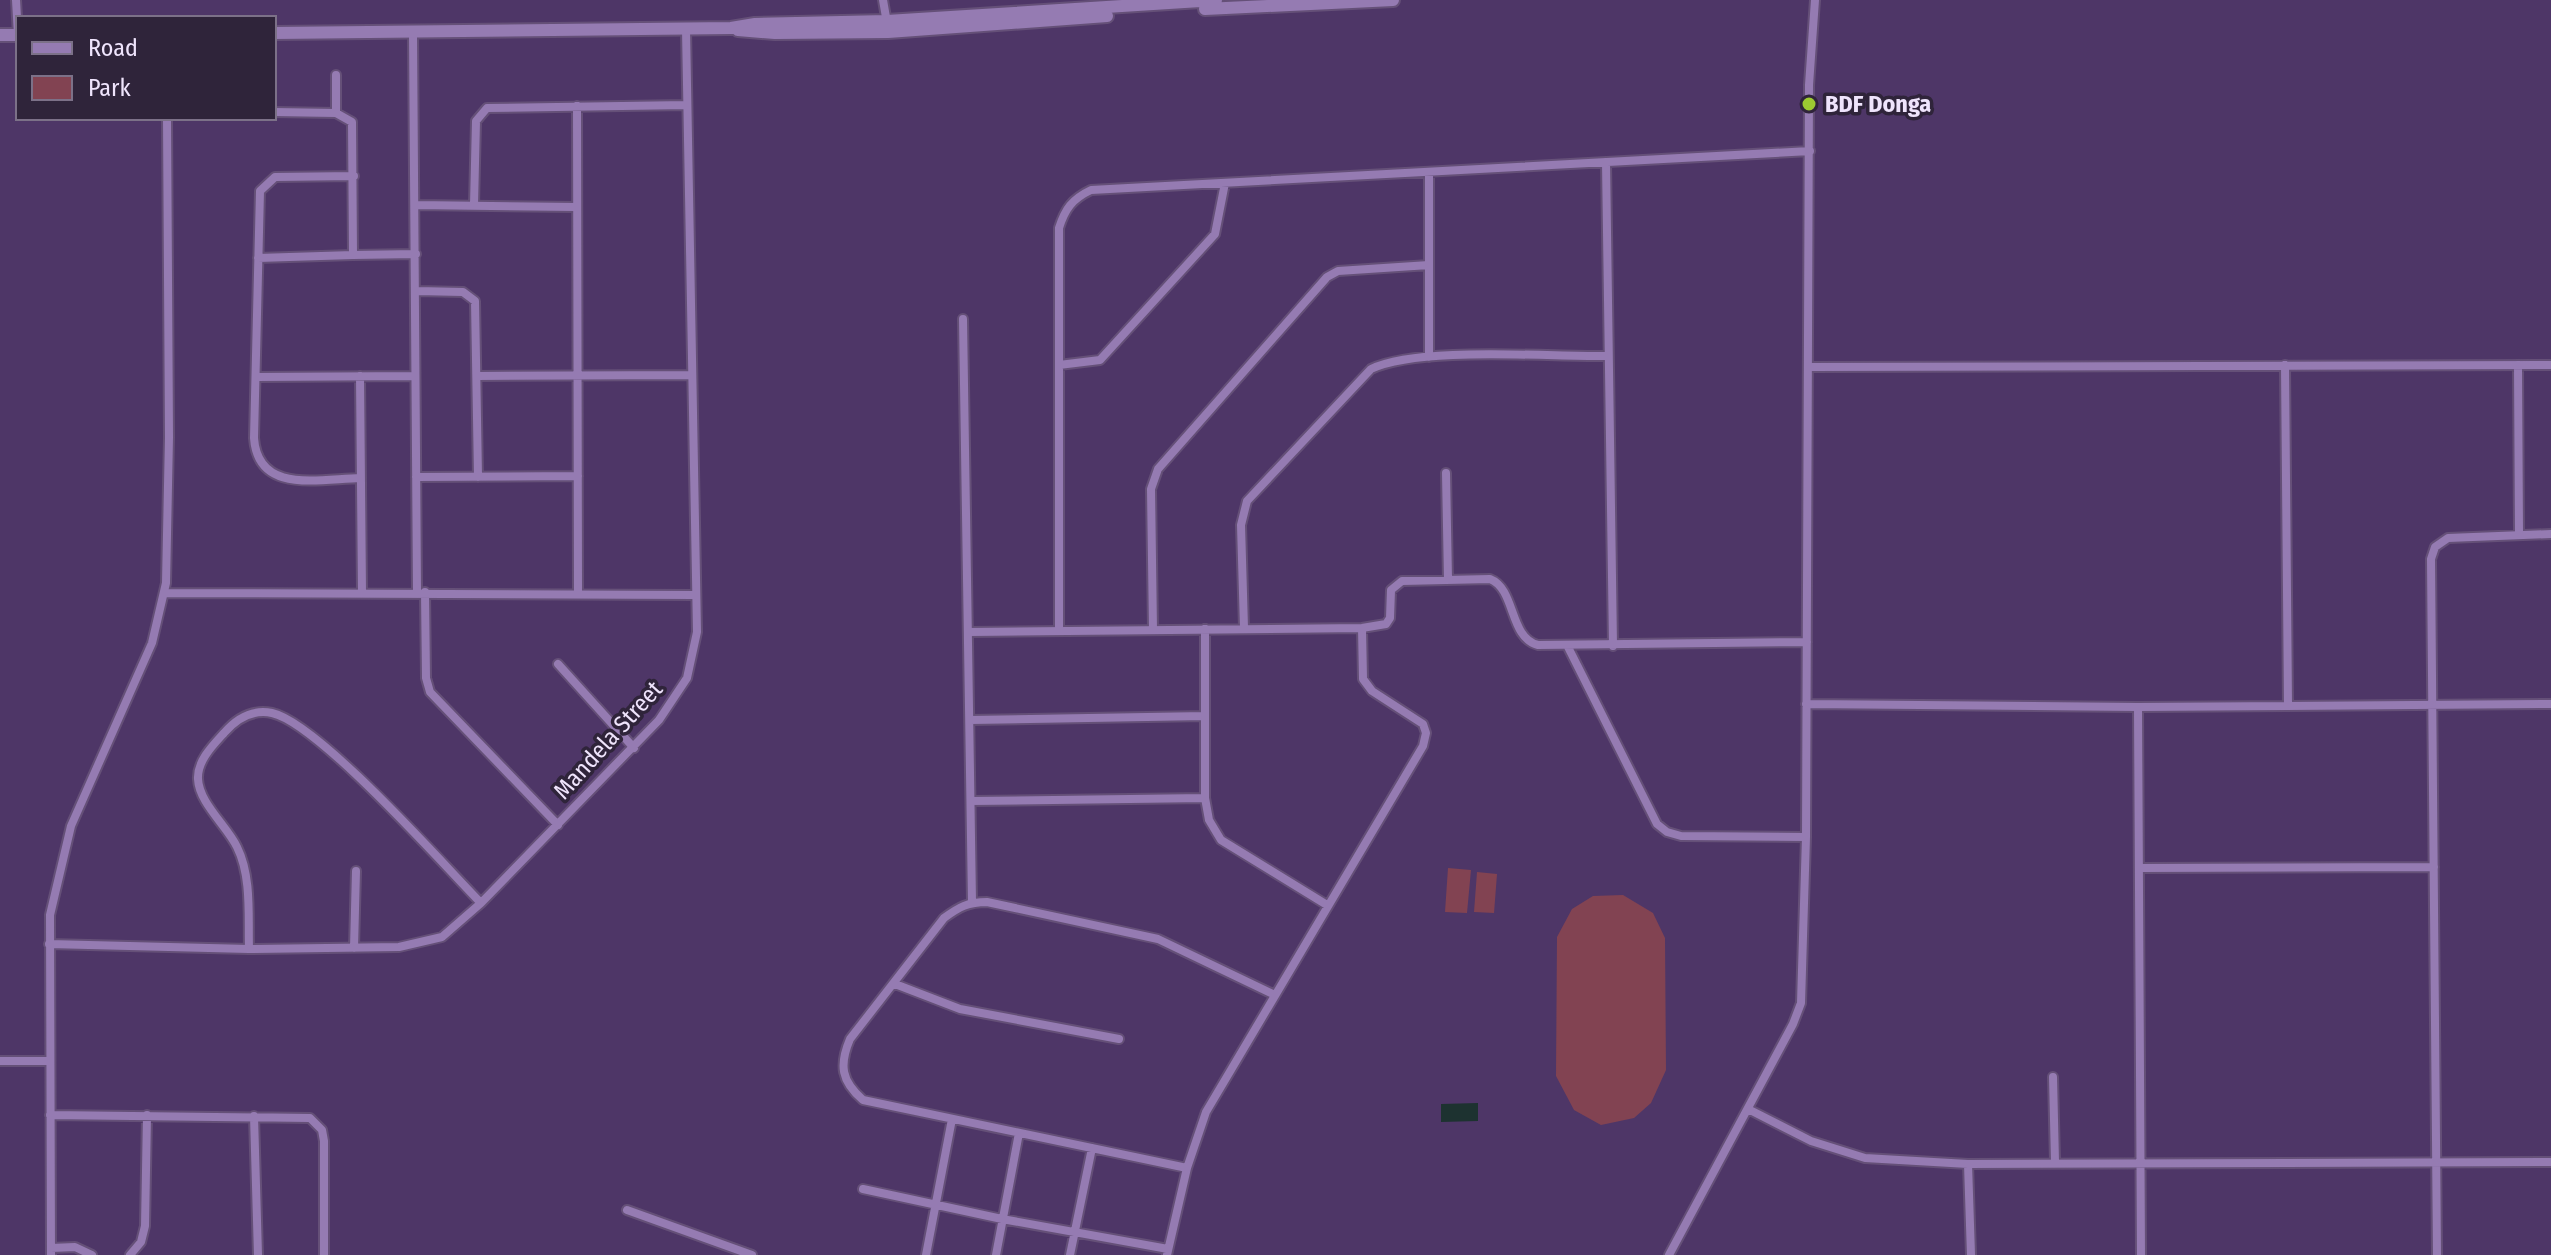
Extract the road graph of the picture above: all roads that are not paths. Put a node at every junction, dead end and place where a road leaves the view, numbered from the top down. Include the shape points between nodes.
1 (883, 0) edge
2 (1216, 0) edge
3 (1370, 0) edge
4 (1393, 0) edge
5 (1815, 0) edge
6 (888, 26) junction
7 (686, 29) junction
8 (276, 33) edge
9 (413, 33) junction
10 (336, 75) dead end
11 (687, 105) junction
12 (577, 106) junction
13 (276, 112) edge
14 (336, 113) junction
15 (167, 120) edge
16 (1810, 151) junction
17 (1606, 162) junction
18 (1429, 173) junction
19 (354, 176) junction
20 (1225, 183) junction
21 (416, 205) junction
22 (474, 205) junction
23 (576, 207) junction
24 (416, 254) junction
25 (353, 255) junction
26 (258, 258) junction
27 (1429, 265) junction
28 (417, 291) junction
29 (963, 319) dead end
30 (1608, 356) junction
31 (1429, 357) junction
32 (1059, 365) junction
33 (2285, 365) junction
34 (2518, 365) junction
35 (2551, 365) edge
36 (1809, 367) junction
37 (579, 375) junction
38 (691, 375) junction
39 (360, 376) junction
40 (415, 376) junction
41 (477, 376) junction
42 (256, 377) junction
43 (1446, 473) dead end
44 (578, 476) junction
45 (416, 477) junction
46 (478, 477) junction
47 (360, 478) junction
48 (2519, 534) junction
49 (2551, 534) edge
50 (1448, 580) junction
51 (362, 592) junction
52 (421, 592) junction
53 (578, 592) junction
54 (165, 593) junction
55 (695, 595) junction
56 (1244, 628) junction
57 (1362, 628) junction
58 (1205, 629) junction
59 (1153, 630) junction
60 (1059, 631) junction
61 (969, 632) junction
62 (1807, 642) junction
63 (1613, 646) junction
64 (1568, 647) junction
65 (558, 664) dead end
66 (1806, 704) junction
67 (2551, 704) edge
68 (2433, 705) junction
69 (2288, 706) junction
70 (2138, 707) junction
71 (1205, 716) junction
72 (970, 720) junction
73 (634, 748) junction
74 (1205, 798) junction
75 (971, 801) junction
76 (558, 825) junction
77 (1806, 837) junction
78 (2434, 867) junction
79 (2139, 868) junction
80 (356, 871) dead end
81 (972, 902) junction
82 (481, 903) junction
83 (1327, 905) junction
84 (49, 944) junction
85 (354, 948) junction
86 (249, 949) junction
87 (895, 984) junction
88 (1275, 995) junction
89 (1119, 1039) dead end
90 (0, 1061) edge
91 (50, 1061) junction
92 (2053, 1077) dead end
93 (1748, 1109) junction
94 (50, 1115) junction
95 (147, 1115) junction
96 (254, 1116) junction
97 (952, 1119) junction
98 (1019, 1133) junction
99 (1092, 1148) junction
100 (2055, 1162) junction
101 (2551, 1162) edge
102 (2139, 1163) junction
103 (2437, 1163) junction
104 (1968, 1164) junction
105 (1187, 1168) junction
106 (863, 1189) dead end
107 (936, 1206) junction
108 (627, 1210) dead end
109 (1002, 1219) junction
110 (1074, 1234) junction
111 (51, 1251) edge
112 (1168, 1252) edge
113 (1672, 1254) edge
114 (92, 1255) edge
115 (130, 1255) edge
116 (258, 1255) edge
117 (324, 1255) edge
118 (752, 1255) edge
119 (926, 1255) edge
120 (996, 1255) edge
121 (1070, 1255) edge
122 (1971, 1255) edge
123 (2141, 1255) edge
124 (2437, 1255) edge

1 - 6 street
2 - 6 main road
3 - 4 main road
3 - 6 main road
5 - 16 street
6 - 7 main road via 765,33
7 - 9 main road
7 - 11 street, Mandela Street
8 - 9 main road
9 - 21 street
10 - 14 street
11 - 12 street
11 - 38 street, Mandela Street
12 - 22 street via 483,111 476,121
12 - 23 street
13 - 14 street
14 - 19 street via 352,122
15 - 54 street
16 - 17 street
16 - 36 street
17 - 18 street
17 - 30 street
18 - 20 street
18 - 27 street
19 - 25 street
19 - 26 street via 280,176 266,182 258,197
20 - 32 street via 1215,234 1100,360
20 - 32 street via 1091,190 1069,205 1059,228
21 - 22 street
21 - 24 street
22 - 23 street
23 - 37 street
24 - 25 street
24 - 28 street
25 - 26 street
26 - 42 street
27 - 31 street
27 - 59 street via 1338,271 1327,277 1158,469 1151,489
28 - 40 street
28 - 41 street via 473,297
29 - 61 street
30 - 31 street
30 - 63 street
31 - 56 street via 1390,360 1371,369 1247,501 1241,525
32 - 60 street
33 - 34 street
33 - 36 street
33 - 69 street
34 - 35 street
34 - 48 street
36 - 62 street
37 - 38 street
37 - 41 street
37 - 44 street
38 - 55 street, Mandela Street
39 - 40 street
39 - 42 street
39 - 47 street
40 - 45 street
41 - 46 street
42 - 47 street via 254,447 265,470 283,478
43 - 50 street
44 - 46 street
44 - 53 street
45 - 46 street
45 - 52 street
47 - 51 street
48 - 49 street
48 - 68 street via 2457,536 2435,547
50 - 57 street via 1394,585 1390,618 1380,626
50 - 64 street via 1496,581 1531,643
51 - 52 street
51 - 54 street
52 - 53 street
52 - 76 street via 430,692
53 - 55 street
54 - 84 street via 152,643 71,826 55,888
55 - 73 street, Mandela Street via 696,649 687,678
56 - 57 street
56 - 58 street
57 - 83 street via 1363,679 1372,691 1423,724 1426,733
58 - 59 street
58 - 71 street
59 - 60 street
60 - 61 street
61 - 72 street
62 - 63 street
62 - 66 street
63 - 64 street
64 - 77 street via 1657,824 1667,832
65 - 73 street
66 - 70 street
66 - 77 street
67 - 68 street
68 - 69 street
68 - 78 street
69 - 70 street
70 - 79 street
71 - 72 street
71 - 74 street
72 - 75 street
73 - 76 street, Mandela Street
74 - 75 street
74 - 83 street via 1209,820 1221,840
75 - 81 street
76 - 82 street, Mandela Street
77 - 93 street via 1801,1003
78 - 79 street
78 - 103 street
79 - 102 street
80 - 85 street
81 - 87 street via 944,918
81 - 88 street via 1158,939
82 - 85 street, Mandela Street via 452,931 428,942
82 - 86 street via 311,733 273,714 253,713 235,721 217,741 198,776 240,854
83 - 88 street
84 - 86 street, Mandela Street
84 - 91 street
85 - 86 street, Mandela Street
87 - 89 street via 960,1009
87 - 97 street via 850,1039 842,1070 848,1087 863,1100
88 - 105 street via 1206,1112
90 - 91 street
91 - 94 street
92 - 100 street
93 - 104 street via 1811,1141 1865,1158
93 - 113 street
94 - 95 street
94 - 111 street
95 - 96 street
95 - 115 street via 145,1226
96 - 116 street
96 - 117 street via 306,1117 322,1130
97 - 98 street
97 - 107 street
98 - 99 street
98 - 109 street
99 - 105 street
99 - 110 street
100 - 102 street
100 - 104 street
101 - 103 street
102 - 103 street
102 - 123 street
103 - 124 street
104 - 122 street
105 - 112 street
106 - 107 street
107 - 109 street
107 - 119 street
108 - 118 street
109 - 110 street
109 - 120 street
110 - 112 street
110 - 121 street
111 - 114 street via 75,1247

